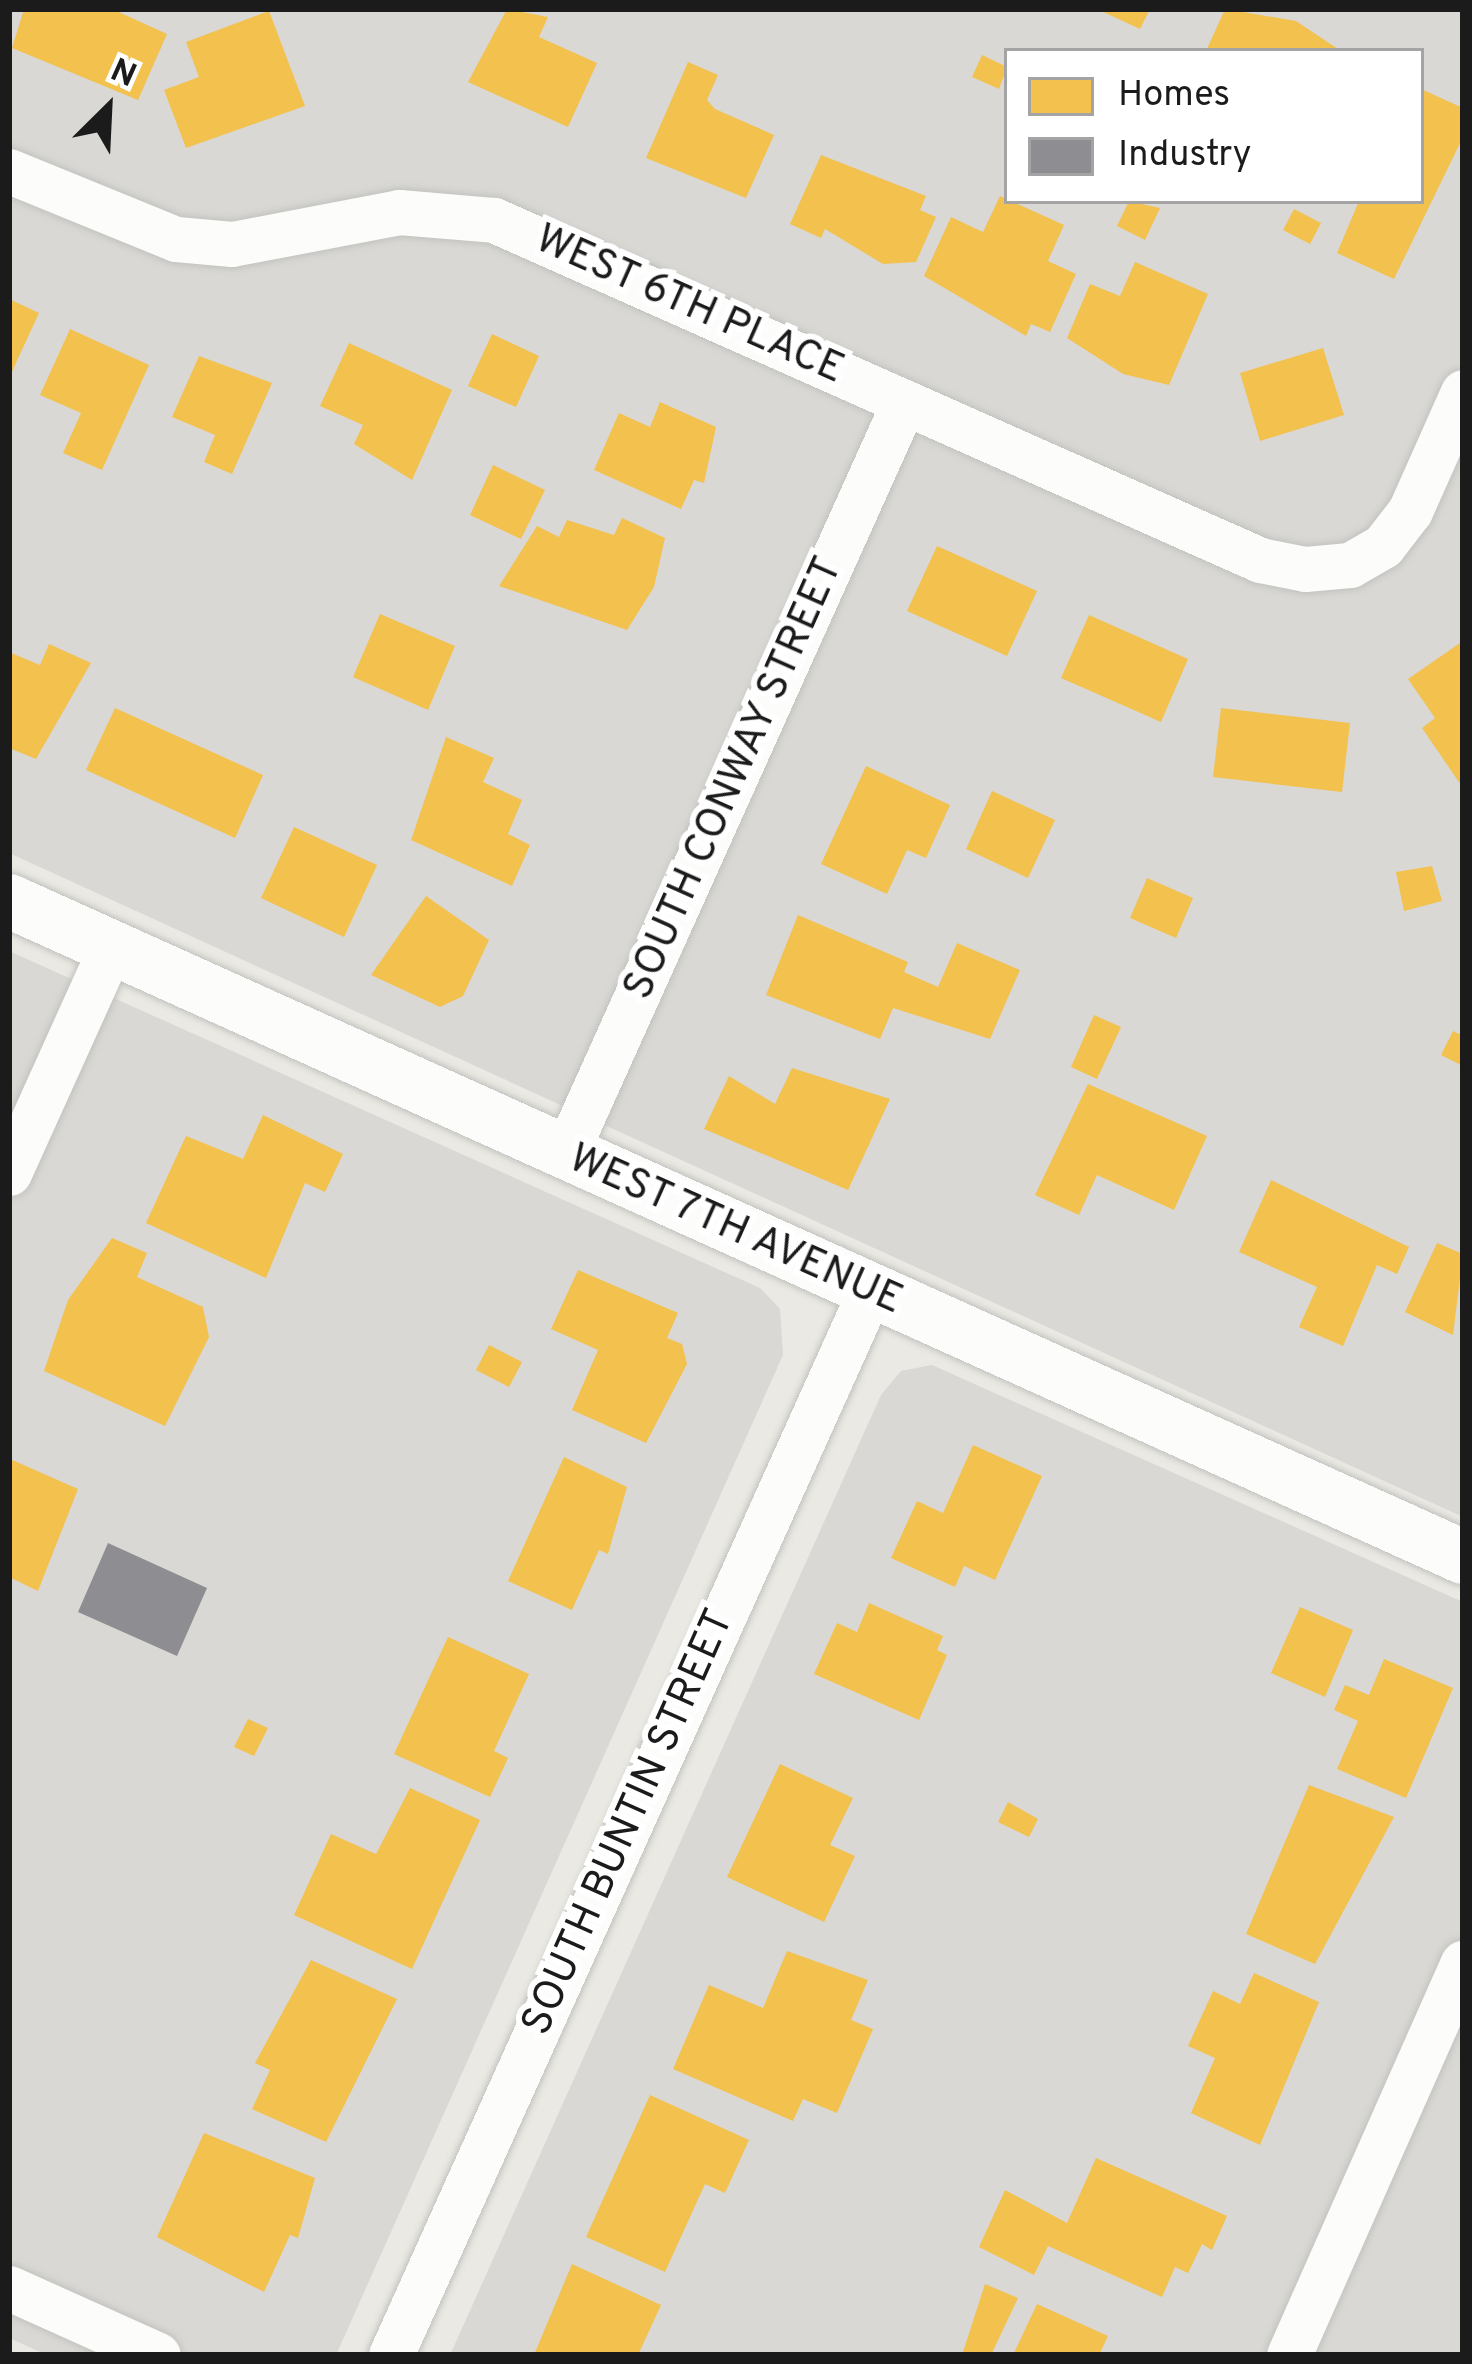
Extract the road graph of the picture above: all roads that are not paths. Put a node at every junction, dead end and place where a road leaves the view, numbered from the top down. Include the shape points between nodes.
1 (9, 171) edge
2 (1463, 392) edge
3 (904, 402) junction
4 (9, 902) edge
5 (111, 947) junction
6 (565, 1155) junction
7 (9, 1173) edge
8 (870, 1291) junction
9 (1463, 1557) edge
10 (1463, 1963) edge
11 (9, 2288) edge
12 (158, 2355) edge
13 (391, 2355) edge
14 (1289, 2355) edge

1 - 3 street, WEST 6TH PLACE via 176,239 232,244 399,212 494,220
2 - 3 street, WEST 6TH PLACE via 1410,512 1350,565 1260,560
3 - 6 street, SOUTH CONWAY STREET
4 - 5 street, WEST 7TH AVENUE
5 - 6 street, WEST 7TH AVENUE
5 - 7 street
6 - 8 street, WEST 7TH AVENUE
8 - 9 street, WEST 7TH AVENUE
8 - 13 street, SOUTH BUNTIN STREET
10 - 14 street
11 - 12 street

